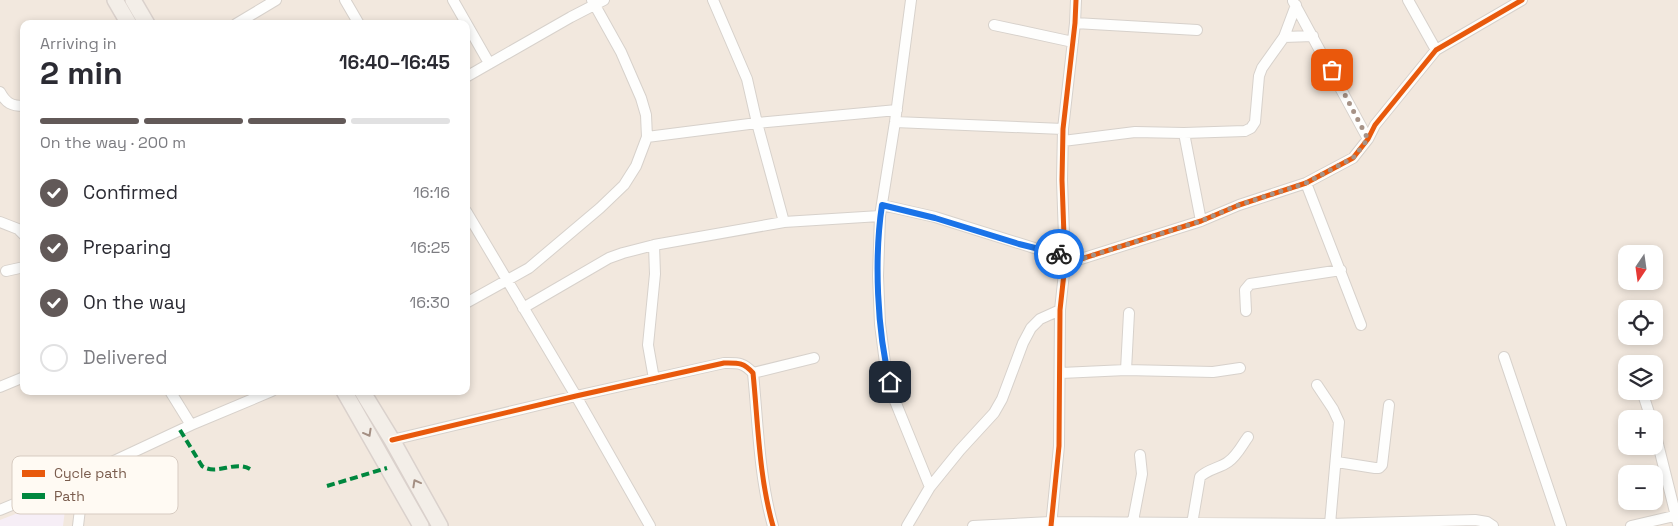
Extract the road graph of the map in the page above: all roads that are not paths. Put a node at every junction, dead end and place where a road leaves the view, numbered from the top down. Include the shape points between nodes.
1 (115, 0) edge
2 (133, 0) edge
3 (276, 0) edge
4 (345, 0) edge
5 (453, 0) edge
6 (713, 0) edge
7 (911, 0) edge
8 (1076, 0) edge
9 (1408, 0) edge
10 (1522, 0) edge
11 (597, 2) edge
12 (1294, 3) edge
13 (127, 20) edge
14 (145, 20) edge
15 (245, 20) edge
16 (357, 20) edge
17 (464, 20) edge
18 (1075, 23) junction
19 (994, 25) dead end
20 (470, 30) edge
21 (1198, 30) dead end
22 (1313, 36) junction
23 (1284, 37) junction
24 (1073, 42) junction
25 (1436, 50) junction
26 (489, 63) junction
27 (470, 75) edge
28 (0, 92) edge
29 (20, 106) edge
30 (897, 110) junction
31 (895, 122) junction
32 (756, 123) junction
33 (1063, 129) junction
34 (1184, 133) junction
35 (647, 138) junction
36 (1368, 139) junction
37 (1063, 141) junction
38 (1306, 183) junction
39 (882, 205) junction
40 (880, 216) junction
41 (470, 218) edge
42 (1201, 221) junction
43 (0, 222) edge
44 (784, 222) junction
45 (20, 231) edge
46 (654, 245) junction
47 (1065, 260) junction
48 (20, 268) edge
49 (1341, 270) junction
50 (6, 271) dead end
51 (507, 281) junction
52 (470, 301) edge
53 (523, 308) junction
54 (1060, 310) junction
55 (1246, 311) dead end
56 (1129, 313) dead end
57 (1361, 325) dead end
58 (1504, 357) dead end
59 (814, 358) dead end
60 (1240, 368) dead end
61 (1126, 370) junction
62 (753, 373) junction
63 (1061, 373) junction
64 (20, 379) edge
65 (654, 379) junction
66 (1317, 385) dead end
67 (0, 387) edge
68 (172, 395) edge
69 (262, 395) edge
70 (346, 395) edge
71 (364, 395) edge
72 (576, 396) junction
73 (1388, 405) dead end
74 (191, 425) junction
75 (1248, 436) dead end
76 (392, 440) junction
77 (1661, 455) edge
78 (126, 456) edge
79 (1140, 456) dead end
80 (1337, 462) junction
81 (930, 487) junction
82 (12, 505) edge
83 (0, 510) edge
84 (1677, 518) edge
85 (1133, 522) junction
86 (1051, 524) edge
87 (1192, 524) junction
88 (1330, 524) junction
89 (1346, 525) edge
90 (421, 526) edge
91 (440, 526) edge
92 (650, 526) edge
93 (773, 526) edge
94 (907, 526) edge
95 (973, 526) edge
96 (1493, 526) edge
97 (1561, 526) edge
98 (1631, 526) edge

1 - 13 main road
2 - 14 main road
3 - 15 street
4 - 16 street
5 - 17 street
6 - 32 street via 747,79
7 - 30 street
8 - 18 street
9 - 25 street
10 - 25 street
11 - 26 street
11 - 35 street via 640,98 646,115
12 - 22 street
12 - 23 street
18 - 21 street
18 - 24 street
19 - 24 street
20 - 26 street
22 - 23 street
22 - 36 street
23 - 34 street via 1259,76 1255,122 1251,128
24 - 33 street
25 - 36 street via 1375,125
26 - 27 street
28 - 29 street via 8,103
30 - 31 street
30 - 32 street
31 - 33 street
31 - 39 street
32 - 35 street
32 - 44 street
33 - 37 street
34 - 37 street via 1135,132
34 - 42 street
35 - 51 street via 624,185 547,254
36 - 38 street via 1353,158
37 - 47 street
38 - 42 street
38 - 49 street
39 - 40 street
39 - 47 street via 935,218
40 - 44 street
40 - 81 street via 878,276 885,363 895,402
41 - 51 street
42 - 47 street
43 - 45 street
44 - 46 street
46 - 53 street via 609,258
46 - 65 street via 655,274 648,345
47 - 54 street
48 - 50 street
49 - 55 street via 1250,284 1245,290
49 - 57 street
51 - 52 street
51 - 53 street
53 - 72 street
54 - 63 street
54 - 81 street via 1040,319 1031,328 994,413
56 - 61 street
58 - 97 street
59 - 62 street
60 - 61 street via 1205,372
61 - 63 street
62 - 65 street via 747,366 724,363
62 - 93 street via 768,508
63 - 86 street via 1059,446
64 - 67 street
65 - 72 street
66 - 80 street via 1339,422
68 - 74 street
69 - 74 street
70 -> 90 main road
71 - 76 main road
72 - 76 street
72 - 92 street
73 - 80 street via 1382,465 1375,468
74 - 78 street
75 - 87 street via 1233,458 1200,477
91 -> 76 main road
77 - 84 street
79 - 85 street via 1142,474
80 - 88 street
81 - 94 street
82 - 83 street
84 - 98 street
85 - 86 street
85 - 87 street
86 - 95 street
87 - 88 street
88 - 89 street
89 - 96 street via 1475,520

